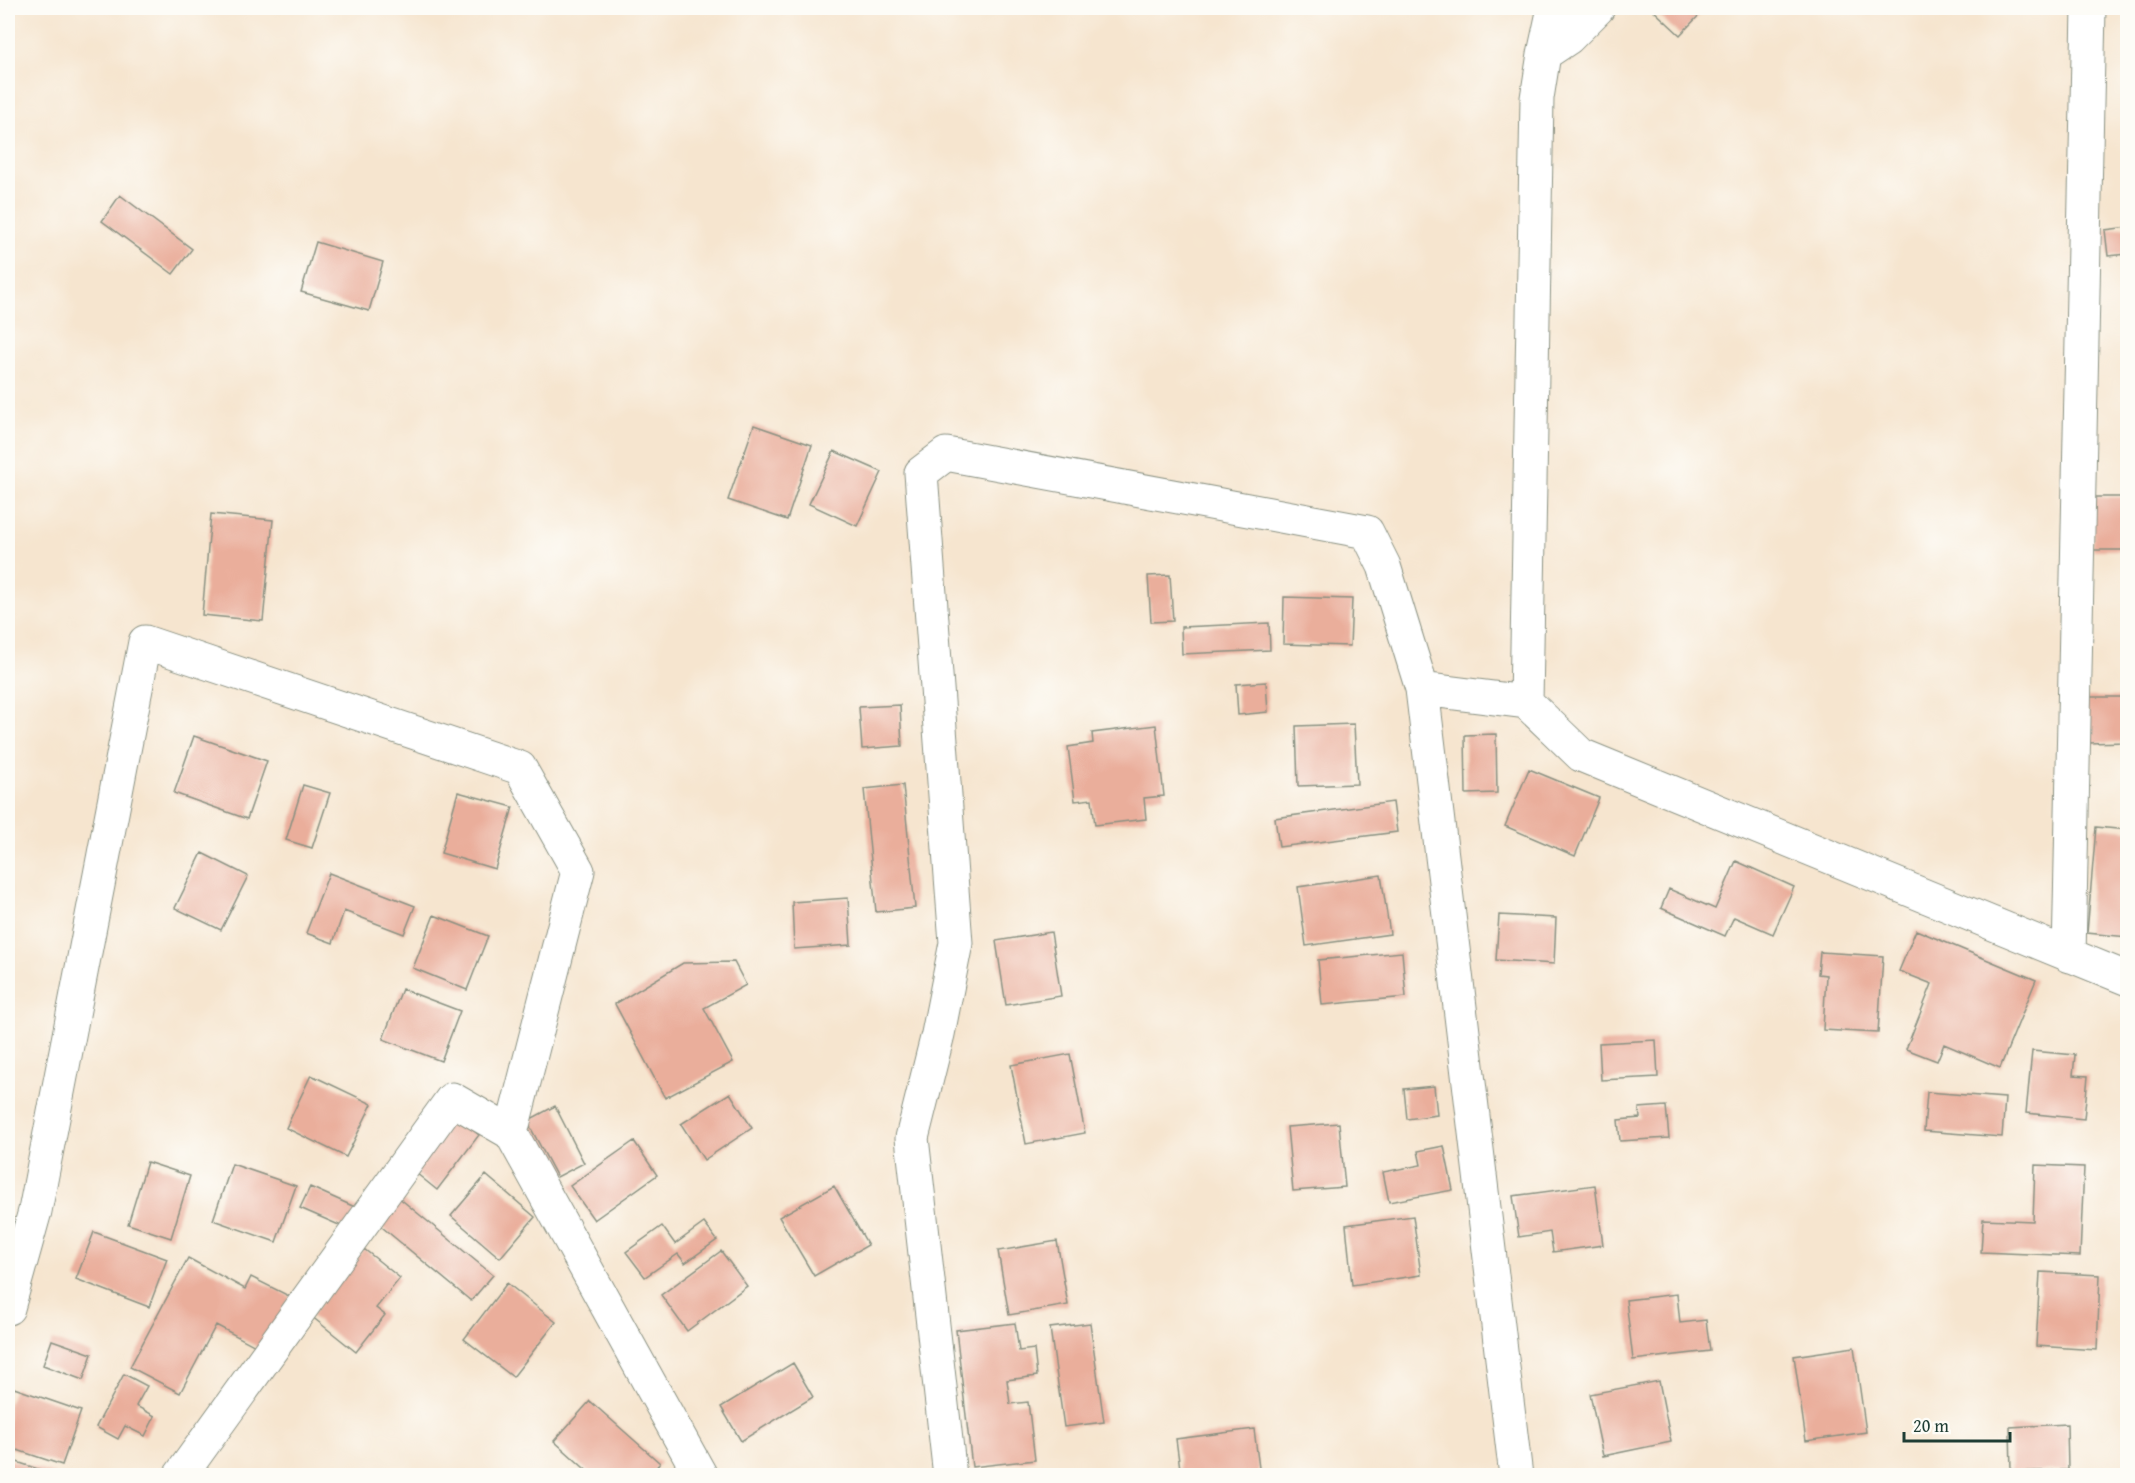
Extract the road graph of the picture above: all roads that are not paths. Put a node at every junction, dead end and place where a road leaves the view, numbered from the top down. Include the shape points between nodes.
1 (1554, 8) edge
2 (1598, 8) edge
3 (2089, 8) edge
4 (1544, 54) junction
5 (1422, 689) junction
6 (1527, 702) junction
7 (2069, 956) junction
8 (2127, 979) edge
9 (511, 1133) junction
10 (8, 1308) edge
11 (180, 1476) edge
12 (701, 1476) edge
13 (950, 1476) edge
14 (1516, 1476) edge

1 - 4 street
2 - 4 street via 1568,39
3 - 7 street
4 - 6 street via 1537,98
5 - 6 street
5 - 13 street via 1384,567 1367,532 946,454 921,473 956,943 912,1138
5 - 14 street
6 - 7 street via 1581,755
7 - 8 street
9 - 10 street via 578,871 520,768 145,642 35,1211
9 - 11 street via 452,1100
9 - 12 street

